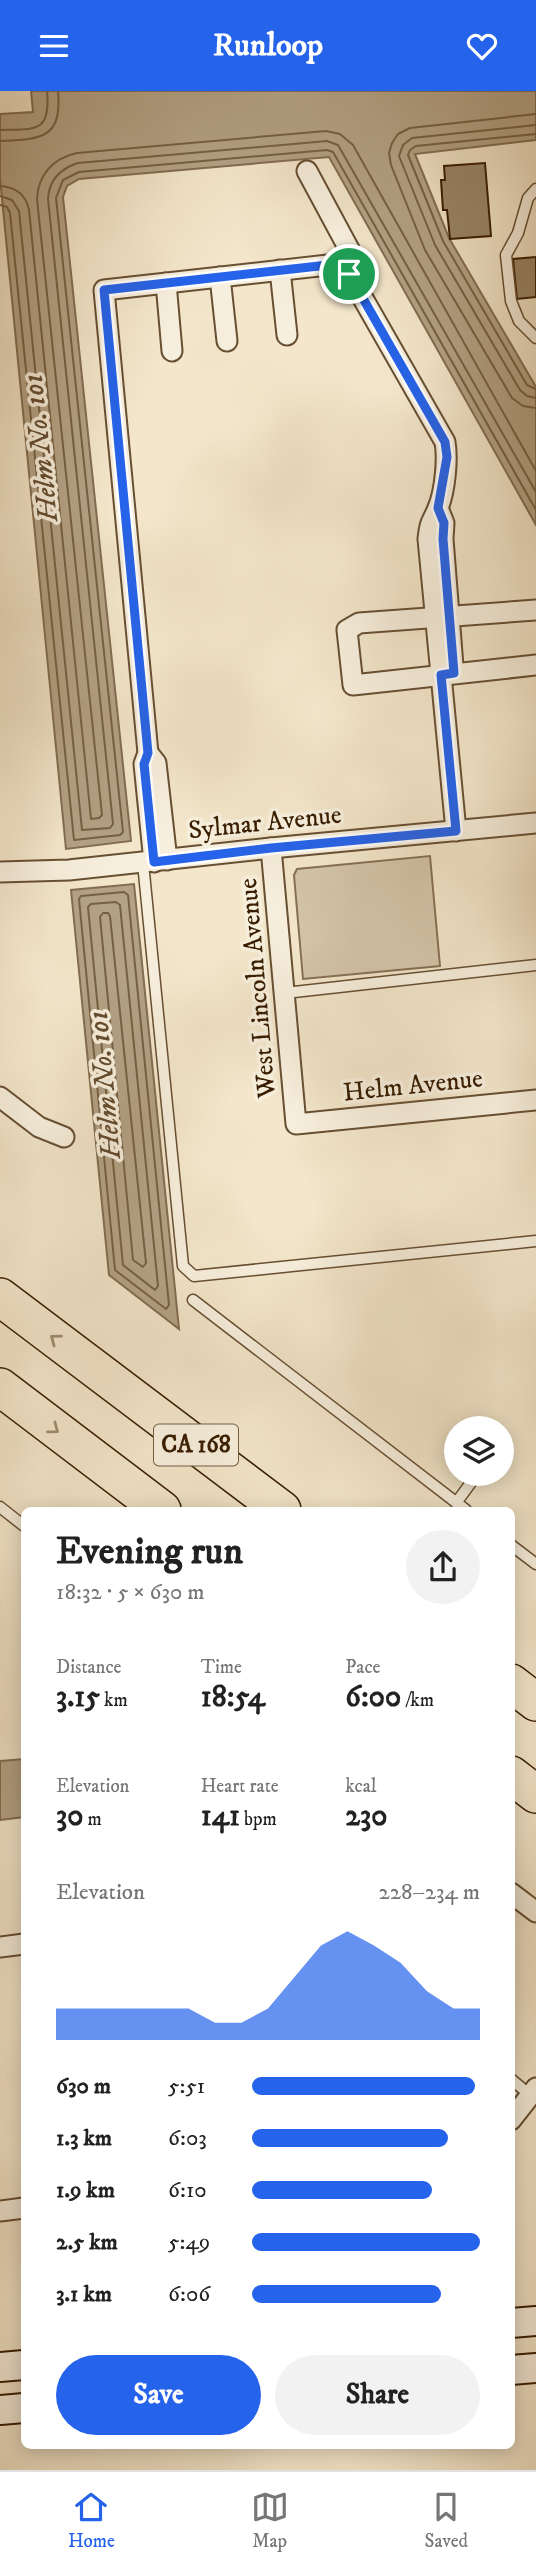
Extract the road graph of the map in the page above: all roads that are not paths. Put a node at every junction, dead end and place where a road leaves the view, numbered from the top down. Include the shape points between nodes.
1 (307, 171) dead end
2 (536, 188) edge
3 (280, 270) junction
4 (349, 274) junction
5 (219, 277) junction
6 (166, 283) junction
7 (287, 335) dead end
8 (536, 338) edge
9 (227, 341) dead end
10 (172, 351) dead end
11 (536, 610) edge
12 (442, 617) junction
13 (536, 665) edge
14 (447, 674) junction
15 (536, 823) edge
16 (462, 830) junction
17 (271, 848) junction
18 (155, 861) junction
19 (0, 872) edge
20 (536, 965) edge
21 (285, 993) junction
22 (0, 1097) edge
23 (536, 1100) edge
24 (296, 1124) joint
25 (64, 1137) dead end
26 (536, 1241) edge
27 (0, 1297) edge
28 (192, 1300) dead end
29 (0, 1387) edge
30 (468, 1486) edge
31 (456, 1503) junction
32 (0, 1507) edge
33 (158, 1507) edge
34 (278, 1507) edge
35 (462, 1507) edge
36 (21, 1524) edge
37 (515, 1548) edge
38 (536, 1565) edge
39 (515, 1686) edge
40 (536, 1702) edge
41 (515, 1778) edge
42 (536, 1794) edge
43 (515, 1896) edge
44 (536, 1912) edge
45 (21, 1944) edge
46 (0, 1947) edge
47 (515, 2081) edge
48 (533, 2092) edge
49 (515, 2115) edge
50 (21, 2208) edge
51 (0, 2211) edge
52 (536, 2321) edge
53 (515, 2323) edge
54 (21, 2365) edge
55 (0, 2367) edge
56 (536, 2368) edge
57 (515, 2370) edge
58 (21, 2408) edge
59 (0, 2410) edge

1 - 4 street via 350,251
2 - 8 lane via 506,255 511,301 519,321
3 - 4 street via 328,265
3 - 5 street
3 - 7 street
4 - 12 street via 445,442 447,457 428,539
5 - 6 street
5 - 9 street
6 - 10 street
6 - 18 street via 104,290
11 - 12 street
12 - 14 street
12 - 14 street via 359,624 347,630 353,685
13 - 14 street
14 - 16 street
15 - 16 street, Sylmar Avenue
16 - 17 street, Sylmar Avenue
17 - 18 street, Sylmar Avenue
17 - 21 street, West Lincoln Avenue
18 - 19 street, Sylmar Avenue via 39,873
18 - 26 lane via 183,1266 194,1276
20 - 21 lane
21 - 24 street, West Lincoln Avenue
22 - 25 street via 39,1127
23 - 24 street, Helm Avenue
34 -> 27 highway, CA 168
28 - 31 lane
29 -> 33 highway, CA 168
30 - 31 lane
31 - 35 lane
32 - 36 lane
37 - 38 lane
39 - 40 highway
41 - 42 highway
43 - 44 street
45 - 46 street
47 - 48 lane
48 - 49 street
50 - 51 street
52 - 53 main road
54 - 55 main road
56 - 57 main road
58 - 59 main road

